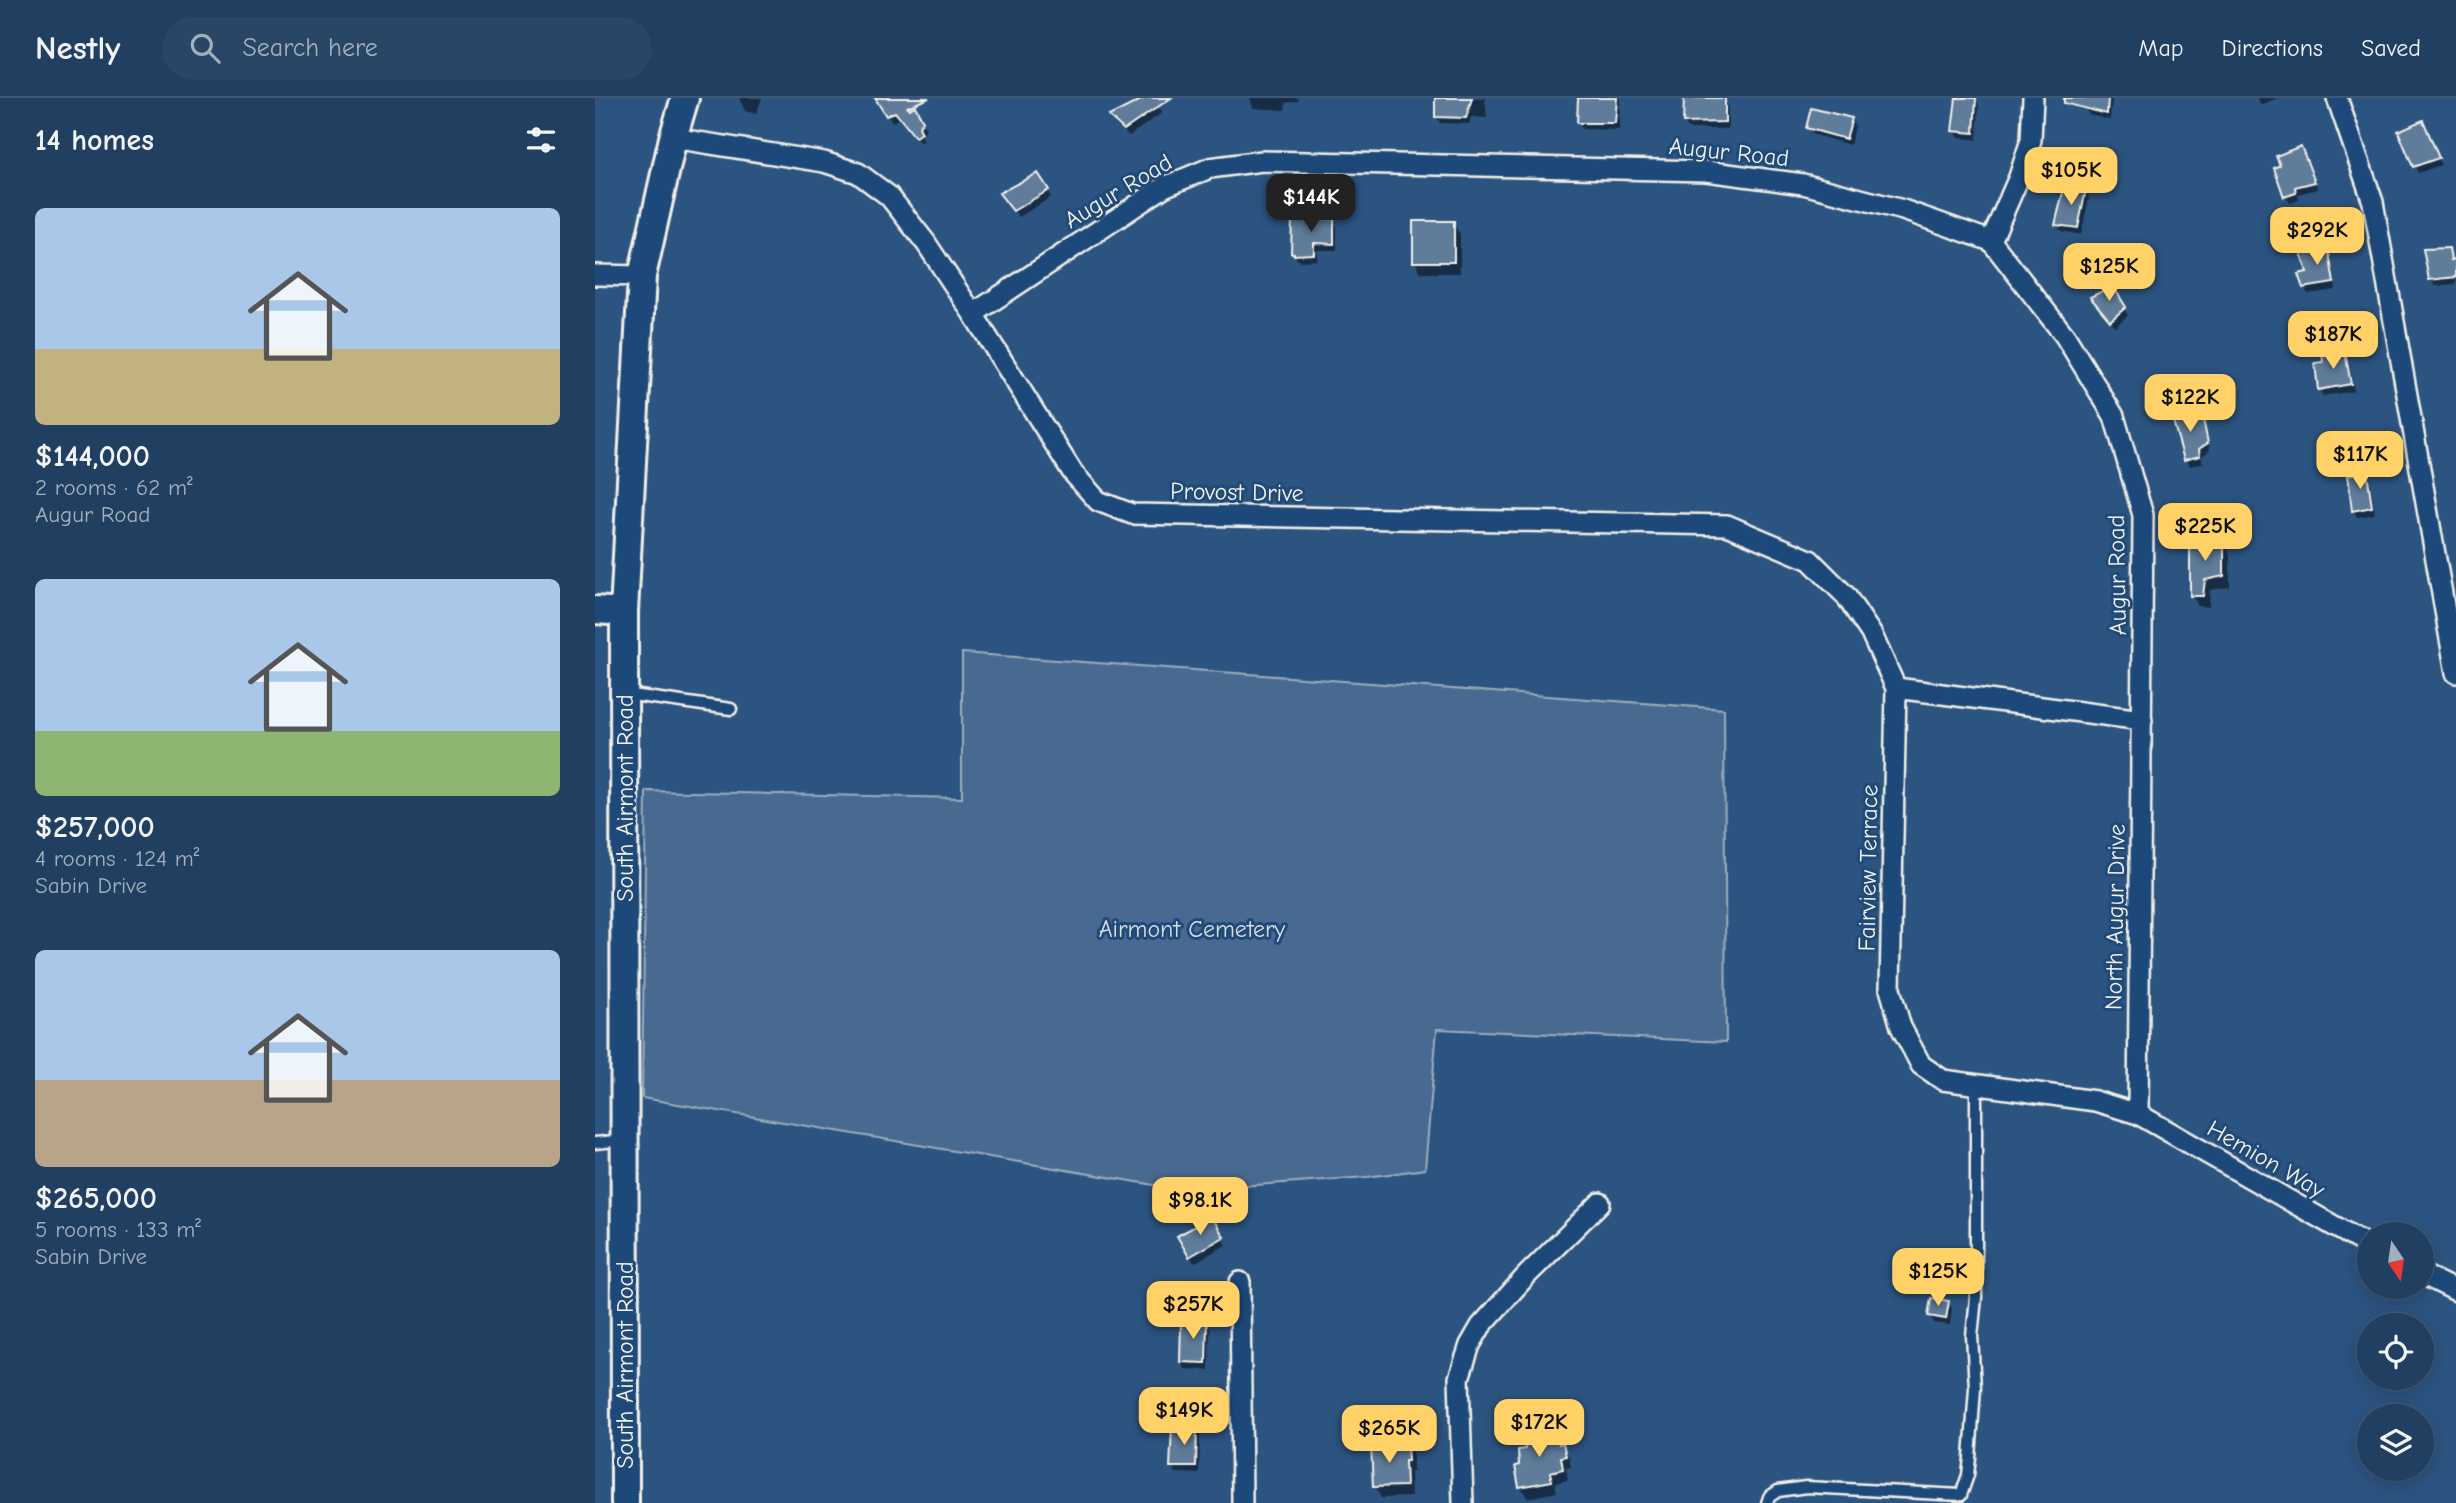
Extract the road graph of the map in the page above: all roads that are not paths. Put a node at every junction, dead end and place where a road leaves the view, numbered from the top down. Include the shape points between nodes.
1 (685, 98) edge
2 (2033, 98) edge
3 (2337, 98) edge
4 (673, 138) junction
5 (1991, 242) junction
6 (595, 275) edge
7 (642, 276) junction
8 (973, 314) junction
9 (595, 610) edge
10 (624, 612) junction
11 (2456, 673) edge
12 (1896, 688) junction
13 (624, 694) junction
14 (730, 709) dead end
15 (2142, 720) junction
16 (1976, 1086) junction
17 (2138, 1114) junction
18 (625, 1140) junction
19 (595, 1143) edge
20 (1600, 1203) dead end
21 (2357, 1239) edge
22 (2434, 1280) edge
23 (1240, 1282) dead end
24 (2456, 1291) edge
25 (625, 1503) edge
26 (1242, 1503) edge
27 (1463, 1503) edge
28 (1767, 1503) edge

1 - 4 street, South Airmont Road
2 - 5 street via 2031,140
3 - 11 street via 2373,202
4 - 7 street, South Airmont Road
4 - 8 street, Provost Drive via 824,162 858,173 889,196
5 - 8 street, Augur Road via 1903,210 1803,184 1706,171 1262,161 1210,168 1164,187
5 - 15 street, Augur Road via 2065,336 2114,416 2143,515
6 - 7 street
7 - 10 street, South Airmont Road
8 - 12 street, Provost Drive via 1073,473 1098,500 1132,514 1727,525 1810,560 1846,596 1872,635
9 - 10 street
10 - 13 street, South Airmont Road
12 - 15 street
12 - 16 street, Fairview Terrace via 1890,989 1901,1027 1921,1065 1943,1080
13 - 14 lane
13 - 18 street, South Airmont Road
15 - 17 street, North Augur Drive
16 - 17 street, Fairview Terrace via 2095,1101
16 - 28 lane via 1975,1388 1969,1467 1961,1494 1806,1487 1779,1491
17 - 21 street, Hemion Way
18 - 19 lane
18 - 25 street, South Airmont Road
20 - 27 street via 1526,1276 1470,1345 1459,1378
22 - 24 street
23 - 26 street

